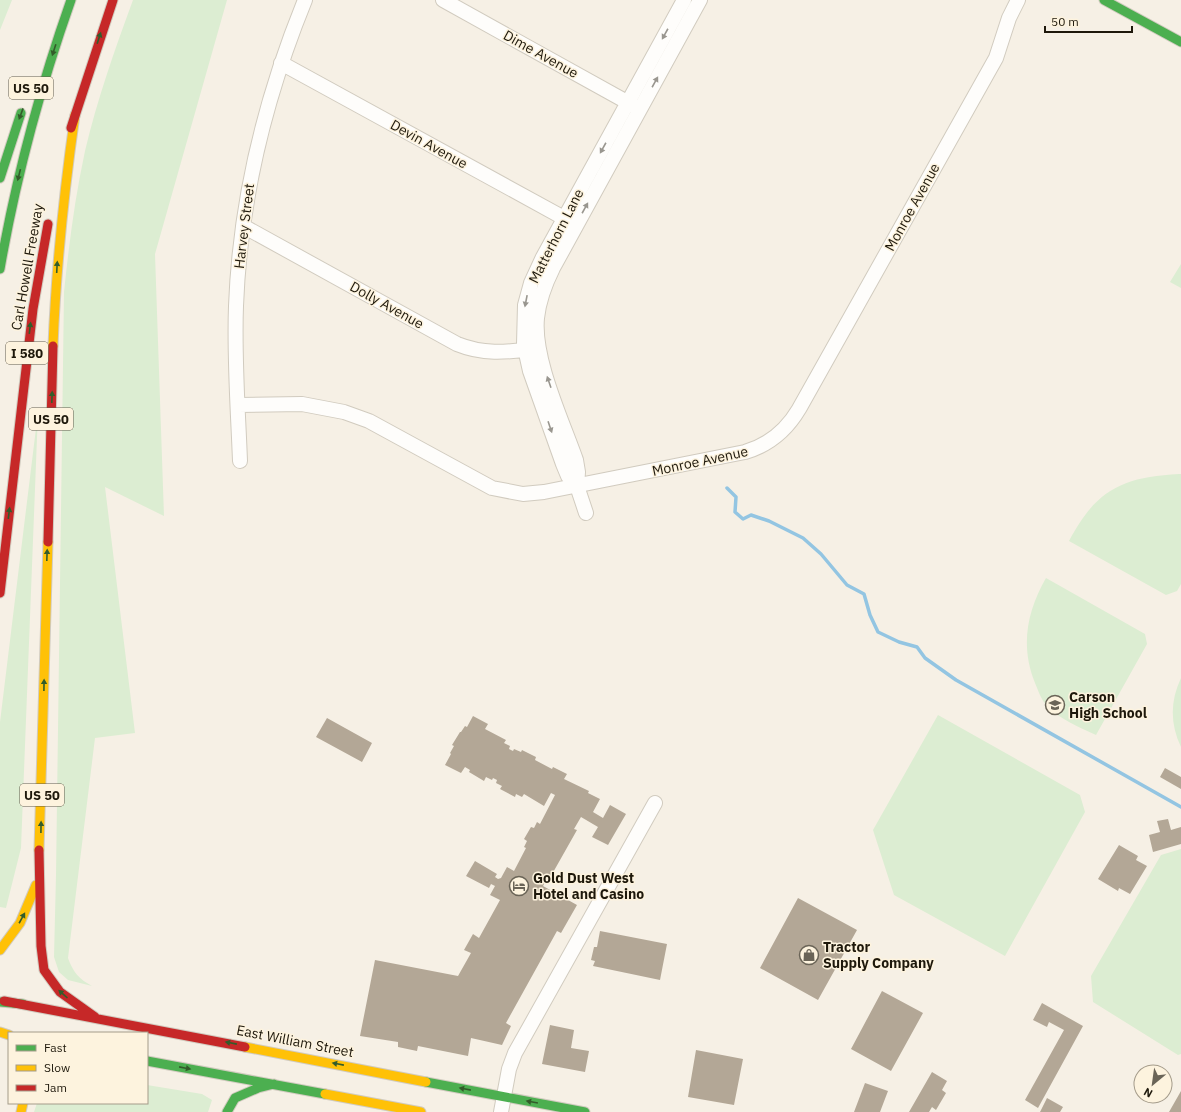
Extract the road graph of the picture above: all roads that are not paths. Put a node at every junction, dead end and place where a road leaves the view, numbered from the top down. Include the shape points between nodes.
1 (66, 0) edge
2 (71, 0) edge
3 (113, 0) edge
4 (305, 0) edge
5 (443, 0) edge
6 (684, 0) edge
7 (700, 0) edge
8 (1018, 0) edge
9 (1104, 0) edge
10 (1181, 42) edge
11 (40, 63) dead end
12 (281, 63) junction
13 (634, 105) junction
14 (24, 106) dead end
15 (75, 115) junction
16 (0, 178) edge
17 (55, 191) dead end
18 (50, 213) dead end
19 (570, 221) junction
20 (243, 226) junction
21 (0, 269) edge
22 (532, 349) junction
23 (238, 404) junction
24 (240, 461) dead end
25 (577, 486) junction
26 (586, 513) dead end
27 (0, 594) edge
28 (655, 803) dead end
29 (40, 866) junction
30 (0, 950) edge
31 (0, 1001) edge
32 (95, 1017) junction
33 (148, 1061) edge
34 (213, 1074) junction
35 (274, 1084) junction
36 (231, 1091) junction
37 (503, 1097) junction
38 (228, 1112) edge
39 (420, 1112) edge
40 (500, 1112) edge
41 (585, 1112) edge

1 - 11 main road, US 50
2 -> 21 main road, Carl Howell Freeway via 28,138
15 -> 3 main road, Carl Howell Freeway
4 - 12 street, Harvey Street
5 - 13 street, Dime Avenue
6 -> 13 street, Matterhorn Lane
13 -> 7 street, Matterhorn Lane
8 - 25 street, Monroe Avenue via 1009,18 996,58 789,425 765,444 745,452
9 - 10 main road
12 - 19 street, Devin Avenue
12 - 20 street, Harvey Street via 260,134
13 - 19 street, Matterhorn Lane
14 -> 16 main road, US 50
15 - 17 main road, Carl Howell Freeway
29 -> 15 main road, US 50 via 54,306 60,232
27 -> 18 main road, Carl Howell Freeway / I 580 via 33,309
19 - 22 street, Matterhorn Lane via 542,296
20 - 22 street, Dolly Avenue via 457,344 489,353
20 - 23 street, Harvey Street via 236,305
22 - 25 street, Matterhorn Lane via 544,367 576,460
23 - 24 street, Harvey Street
23 - 25 street, Monroe Avenue via 302,404 344,412 369,421 483,484 502,491 534,494
25 - 26 street, Matterhorn Lane
28 - 37 street via 515,1053
30 -> 29 main road, US 50 via 26,912
32 -> 29 main road via 63,994 44,970 41,946
31 - 32 main road, East William Street
37 -> 32 main road, East William Street
33 -> 34 main road
34 - 35 main road
34 - 36 main road
35 - 36 main road
35 - 39 main road
36 - 38 main road
37 - 40 street
41 -> 37 main road, East William Street

